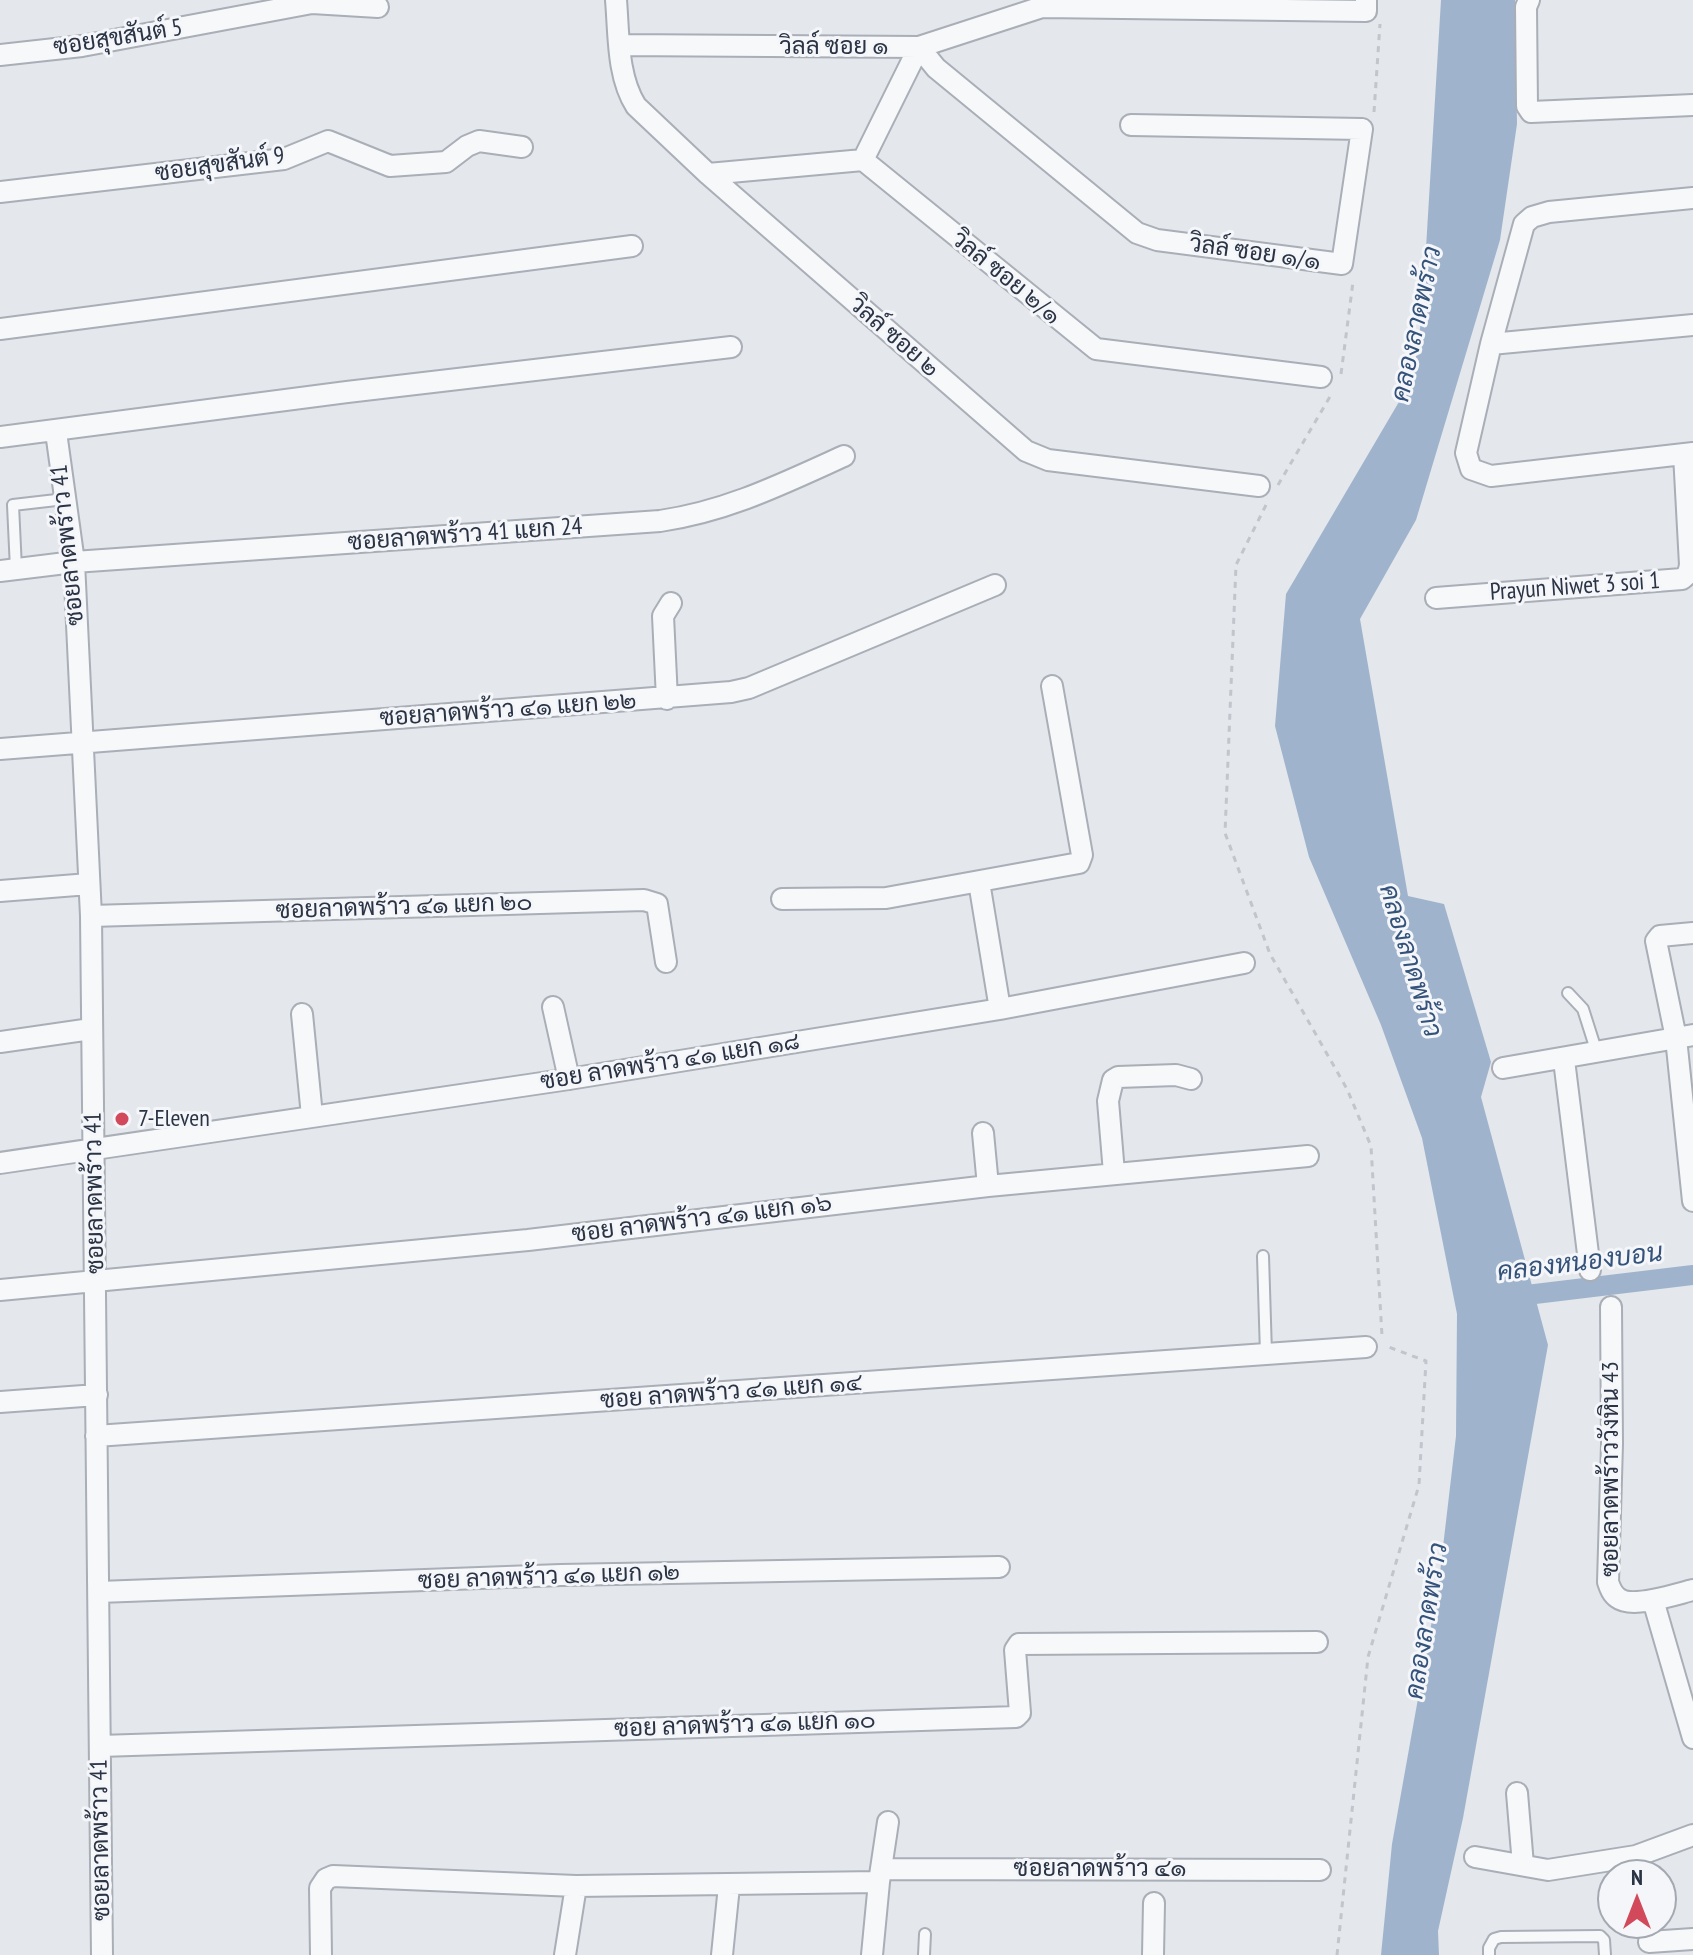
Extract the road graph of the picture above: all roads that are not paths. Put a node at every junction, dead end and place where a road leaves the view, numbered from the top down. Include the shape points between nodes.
1 (616, 0) edge
2 (1366, 0) edge
3 (1529, 0) edge
4 (1042, 4) edge
5 (378, 7) dead end
6 (620, 45) junction
7 (919, 47) junction
8 (0, 55) edge
9 (1693, 105) edge
10 (1131, 125) dead end
11 (522, 147) dead end
12 (863, 160) junction
13 (708, 174) junction
14 (0, 192) edge
15 (1693, 198) edge
16 (632, 246) dead end
17 (1693, 325) edge
18 (0, 329) edge
19 (1491, 344) junction
20 (731, 347) dead end
21 (1330, 379) road end
22 (56, 432) junction
23 (0, 437) edge
24 (1688, 453) edge
25 (844, 456) dead end
26 (1259, 486) dead end
27 (65, 499) junction
28 (74, 562) junction
29 (8, 570) edge
30 (995, 585) dead end
31 (1436, 598) dead end
32 (671, 603) dead end
33 (1052, 686) dead end
34 (667, 699) junction
35 (82, 742) junction
36 (0, 749) edge
37 (979, 882) junction
38 (89, 884) junction
39 (0, 891) edge
40 (782, 899) dead end
41 (91, 916) junction
42 (1693, 933) edge
43 (666, 962) dead end
44 (1244, 963) dead end
45 (1568, 993) dead end
46 (553, 1007) dead end
47 (1000, 1009) junction
48 (302, 1014) dead end
49 (91, 1029) junction
50 (1684, 1037) edge
51 (0, 1042) edge
52 (1597, 1053) junction
53 (1564, 1060) junction
54 (1503, 1068) dead end
55 (569, 1079) junction
56 (1191, 1079) dead end
57 (312, 1116) junction
58 (983, 1133) dead end
59 (94, 1150) junction
60 (1308, 1156) dead end
61 (0, 1163) edge
62 (1114, 1173) junction
63 (988, 1186) junction
64 (1693, 1201) edge
65 (1263, 1256) dead end
66 (1590, 1270) dead end
67 (97, 1281) junction
68 (0, 1290) edge
69 (1611, 1307) dead end
70 (1366, 1347) dead end
71 (1266, 1355) junction
72 (97, 1395) junction
73 (0, 1402) edge
74 (96, 1436) junction
75 (999, 1567) dead end
76 (1693, 1590) edge
77 (99, 1592) junction
78 (1653, 1600) junction
79 (1317, 1642) dead end
80 (1693, 1738) edge
81 (100, 1746) junction
82 (1517, 1793) dead end
83 (888, 1822) dead end
84 (1693, 1835) edge
85 (1475, 1857) dead end
86 (1523, 1865) junction
87 (1320, 1870) dead end
88 (880, 1876) junction
89 (576, 1886) junction
90 (729, 1886) junction
91 (1154, 1903) dead end
92 (925, 1934) dead end
93 (1693, 1939) edge
94 (1649, 1940) edge
95 (102, 1955) edge
96 (321, 1955) edge
97 (565, 1955) edge
98 (722, 1955) edge
99 (872, 1955) edge
100 (924, 1955) edge
101 (1153, 1955) edge
102 (1489, 1955) edge
103 (1605, 1955) edge

1 - 6 street, วิลล์ ซอย ๒
2 - 4 street, วิลล์ ซอย ๑ via 1366,11
3 - 9 street via 1532,110
4 - 7 street, วิลล์ ซอย ๑
5 - 8 street, ซอยสุขสันต์ 5 via 312,3 82,46
6 - 7 street, วิลล์ ซอย ๑
6 - 13 street, วิลล์ ซอย ๒ via 625,84 636,106
7 - 10 street, วิลล์ ซอย ๑/๑ via 936,68 1137,233 1342,264 1362,129
7 - 12 street
11 - 14 street, ซอยสุขสันต์ 9 via 479,141 446,162 390,166 328,141 284,159
12 - 13 street
12 - 21 street, วิลล์ ซอย ๒/๑ via 1096,349
13 - 26 street, วิลล์ ซอย ๒ via 1036,458
15 - 19 street via 1532,217 1524,224
16 - 18 street
17 - 19 street
19 - 24 street via 1466,453 1477,473 1491,476
20 - 22 street
22 - 23 street
22 - 27 street, ซอยลาดพร้าว 41
24 - 31 street, Prayun Niwet 3 soi 1 via 1690,565 1682,579
25 - 28 street, ซอยลาดพร้าว 41 แยก 24 via 744,501 660,521
27 - 28 street, ซอยลาดพร้าว 41
27 - 29 lane via 13,505
28 - 29 street, ซอยลาดพร้าว 41 แยก 24
28 - 35 street, ซอยลาดพร้าว 41
30 - 34 street, ซอยลาดพร้าว ๔๑ แยก ๒๒ via 749,688
32 - 34 street via 663,616
33 - 37 street via 1081,861
34 - 35 street, ซอยลาดพร้าว ๔๑ แยก ๒๒
35 - 36 street, ซอยลาดพร้าว ๔๑ แยก ๒๒
35 - 38 street, ซอยลาดพร้าว 41
37 - 40 street via 886,898
37 - 47 street
38 - 39 street
38 - 41 street, ซอยลาดพร้าว 41
41 - 43 street, ซอยลาดพร้าว ๔๑ แยก ๒๐ via 644,900 657,904
41 - 49 street, ซอยลาดพร้าว 41
42 - 50 street via 1656,938
44 - 47 street, ซอย ลาดพร้าว ๔๑ แยก ๑๘
45 - 52 lane via 1583,1009
46 - 55 street
47 - 55 street, ซอย ลาดพร้าว ๔๑ แยก ๑๘
48 - 57 street
49 - 51 street
49 - 59 street, ซอยลาดพร้าว 41
50 - 52 street
50 - 64 street
52 - 53 street
53 - 54 street
53 - 66 street
55 - 57 street, ซอย ลาดพร้าว ๔๑ แยก ๑๘
56 - 62 street via 1176,1075 1113,1080 1108,1101
57 - 59 street, ซอย ลาดพร้าว ๔๑ แยก ๑๘
58 - 63 street
59 - 61 street, ซอย ลาดพร้าว ๔๑ แยก ๑๘
59 - 67 street, ซอยลาดพร้าว 41
60 - 62 street, ซอย ลาดพร้าว ๔๑ แยก ๑๖
62 - 63 street, ซอย ลาดพร้าว ๔๑ แยก ๑๖
63 - 67 street, ซอย ลาดพร้าว ๔๑ แยก ๑๖ via 528,1240
65 - 71 lane
67 - 68 street, ซอย ลาดพร้าว ๔๑ แยก ๑๖
67 - 72 street, ซอยลาดพร้าว 41
69 - 78 street, ซอยลาดพร้าววังหิน 43 via 1608,1582 1625,1602
70 - 71 street, ซอย ลาดพร้าว ๔๑ แยก ๑๔
71 - 74 street, ซอย ลาดพร้าว ๔๑ แยก ๑๔
72 - 73 street
72 - 74 street, ซอยลาดพร้าว 41
74 - 77 street, ซอยลาดพร้าว 41
75 - 77 street, ซอย ลาดพร้าว ๔๑ แยก ๑๒ via 561,1575
76 - 78 street, ซอยลาดพร้าววังหิน 43
77 - 81 street, ซอยลาดพร้าว 41
78 - 80 street
79 - 81 street, ซอย ลาดพร้าว ๔๑ แยก ๑๐ via 1019,1644 1016,1717
81 - 95 street, ซอยลาดพร้าว 41
82 - 86 street
83 - 88 street
84 - 86 street via 1636,1856 1548,1870
85 - 86 street
87 - 88 street, ซอยลาดพร้าว ๔๑
88 - 90 street, ซอยลาดพร้าว ๔๑
88 - 99 street
89 - 90 street, ซอยลาดพร้าว ๔๑
89 - 96 street, ซอยลาดพร้าว ๔๑ via 333,1876 320,1888
89 - 97 street
90 - 98 street
91 - 101 street
92 - 100 lane
93 - 94 street
102 - 103 lane via 1494,1939 1501,1937 1600,1936

